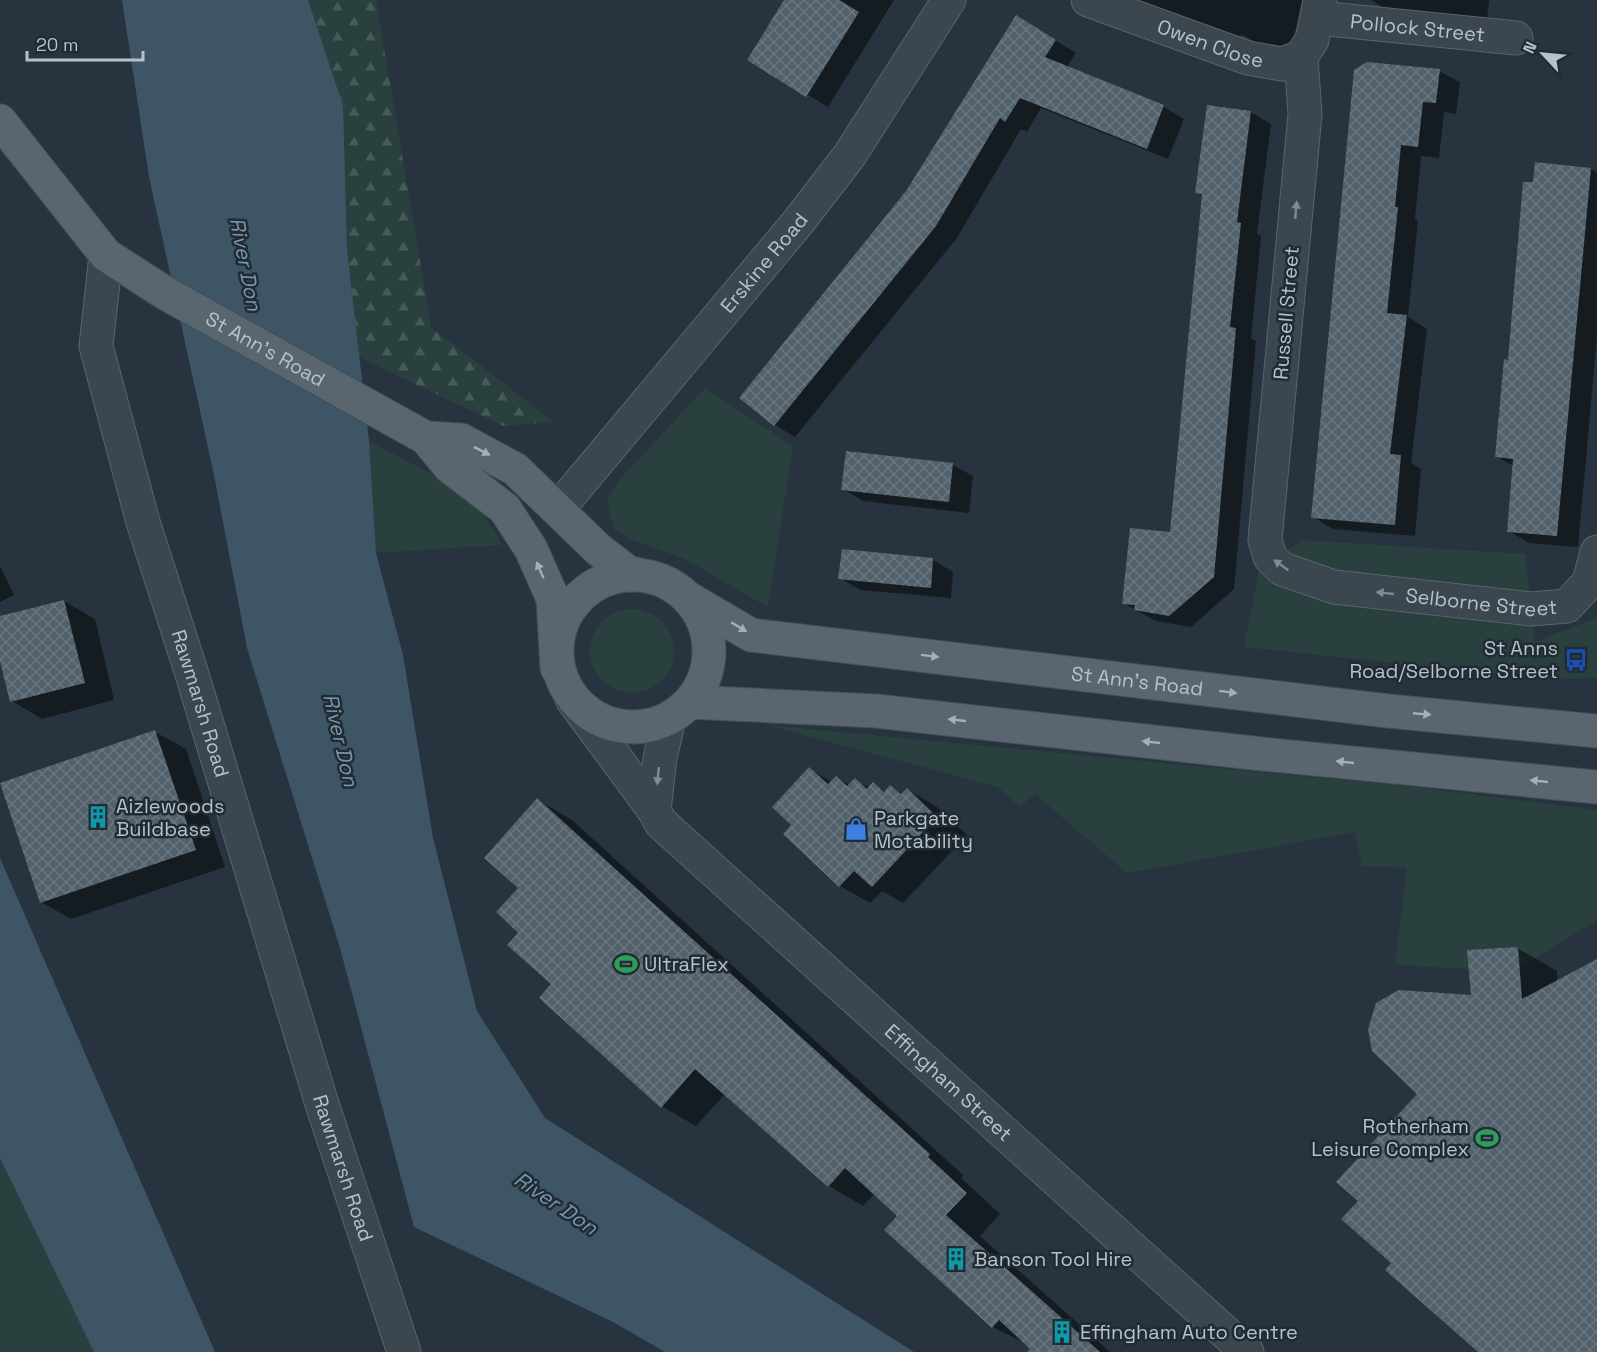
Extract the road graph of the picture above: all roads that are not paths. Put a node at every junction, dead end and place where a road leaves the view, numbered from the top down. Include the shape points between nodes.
1 (949, 0) edge
2 (1088, 0) edge
3 (1320, 9) edge
4 (1516, 38) dead end
5 (1300, 57) junction
6 (0, 121) edge
7 (106, 255) junction
8 (426, 438) junction
9 (558, 509) junction
10 (1597, 552) edge
11 (637, 574) junction
12 (1334, 587) joint
13 (688, 598) junction
14 (557, 668) junction
15 (572, 699) junction
16 (679, 710) junction
17 (1597, 730) edge
18 (1597, 787) edge
19 (654, 810) junction
20 (404, 1352) edge
21 (1247, 1352) edge

1 - 9 street, Erskine Road via 849,156
2 - 5 street, Owen Close via 1248,58 1282,64
3 - 4 street, Pollock Street
3 - 5 street via 1312,40
12 -> 5 street, Russell Street via 1282,569 1270,557 1264,540 1305,114
6 - 7 main road, St Ann's Road
7 - 8 main road, St Ann's Road via 165,293
7 - 20 street, Rawmarsh Road via 96,346 137,499 321,1104
8 -> 9 main road, St Ann's Road via 461,440 515,469
14 -> 8 main road, St Ann's Road via 553,599 531,549 504,509 449,466
9 - 11 main road, St Ann's Road via 599,550 629,573
10 -> 12 street, Selborne Street via 1589,582 1567,606 1531,609
11 - 13 main road, St Ann's Road via 659,578
11 - 14 main road, St Ann's Road via 617,575 585,590 569,607 558,632
13 - 16 main road, St Ann's Road via 705,625 710,652 707,668
13 -> 17 main road, St Ann's Road via 751,634 1388,711
14 - 15 main road, St Ann's Road
15 - 16 main road, St Ann's Road via 596,718 628,727 654,724
15 - 19 street, Effingham Street
18 -> 16 main road, St Ann's Road via 876,711
16 -> 19 street via 660,758
19 - 21 street, Effingham Street via 661,823

